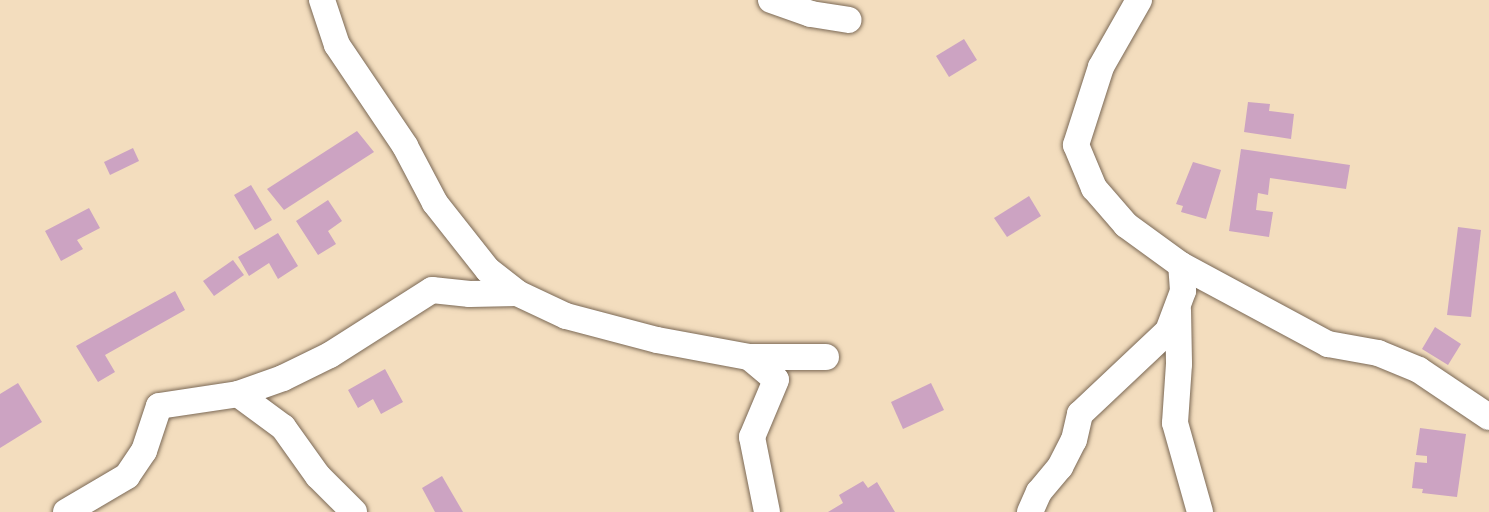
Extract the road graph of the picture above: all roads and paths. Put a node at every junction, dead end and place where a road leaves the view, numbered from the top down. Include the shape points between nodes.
1 (322, 0) edge
2 (771, 0) edge
3 (1139, 0) edge
4 (849, 20) dead end
5 (1181, 266) junction
6 (517, 293) junction
7 (1178, 310) junction
8 (749, 357) junction
9 (826, 357) dead end
10 (238, 394) junction
11 (1489, 417) edge
12 (66, 512) edge
13 (354, 512) edge
14 (767, 512) edge
15 (1030, 512) edge
16 (1200, 512) edge

1 - 6 street via 337,45 405,146 435,203 488,270
2 - 4 street via 811,14
3 - 5 street via 1101,67 1076,145 1094,188 1126,225
5 - 7 street via 1183,291
5 - 11 street via 1328,344 1378,353 1419,370
6 - 8 street via 578,319 657,340
6 - 10 street via 432,290 330,355
7 - 15 street via 1168,331 1080,414 1074,440
7 - 16 street via 1175,423
8 - 9 street
8 - 14 street via 776,380 752,437
10 - 12 street via 159,406 144,451 127,476
10 - 13 street via 283,427 318,476

